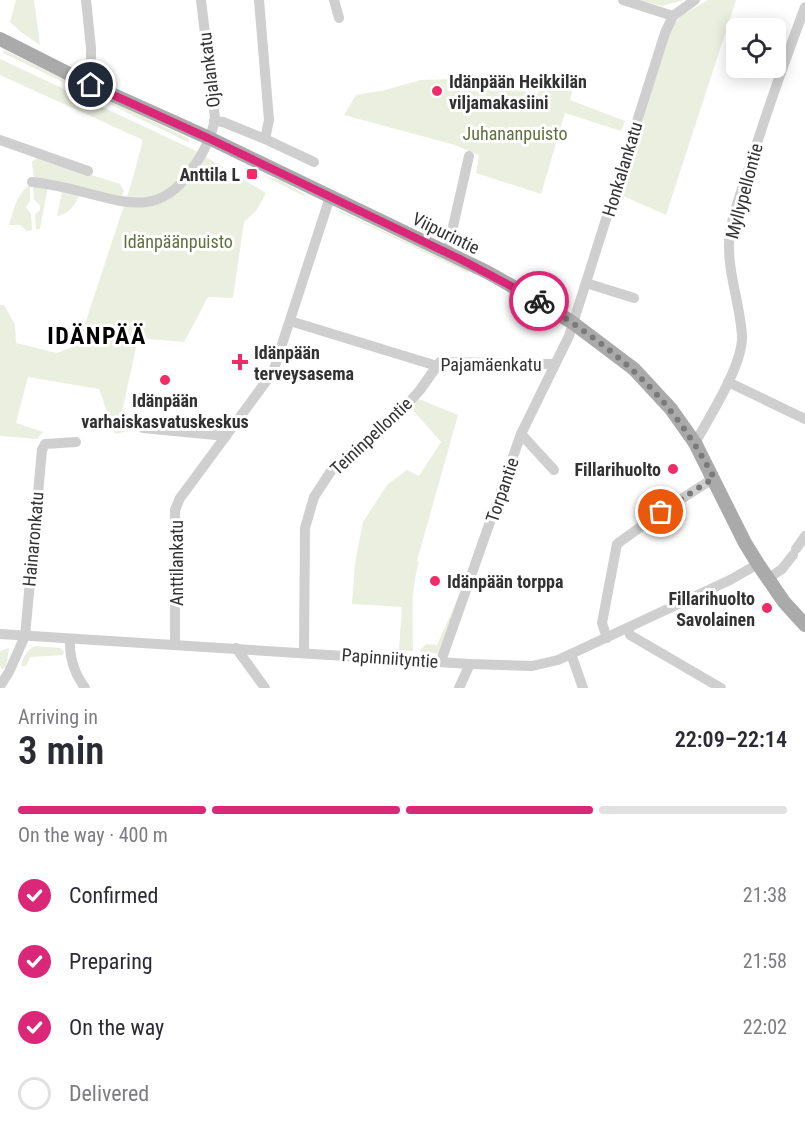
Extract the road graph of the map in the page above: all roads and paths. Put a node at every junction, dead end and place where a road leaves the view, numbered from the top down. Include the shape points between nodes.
1 (86, 0) edge
2 (201, 0) edge
3 (259, 0) edge
4 (334, 0) edge
5 (623, 0) edge
6 (695, 0) edge
7 (805, 7) edge
8 (673, 16) junction
9 (339, 18) dead end
10 (0, 39) edge
11 (91, 85) junction
12 (214, 121) junction
13 (208, 138) junction
14 (265, 139) junction
15 (0, 140) edge
16 (469, 156) dead end
17 (314, 162) dead end
18 (88, 171) dead end
19 (32, 182) dead end
20 (330, 197) junction
21 (447, 253) junction
22 (586, 283) junction
23 (634, 298) dead end
24 (290, 321) junction
25 (573, 323) junction
26 (555, 364) junction
27 (436, 366) junction
28 (728, 382) junction
29 (805, 418) edge
30 (143, 428) dead end
31 (521, 434) junction
32 (226, 436) junction
33 (76, 442) dead end
34 (696, 444) junction
35 (554, 470) dead end
36 (714, 478) junction
37 (805, 536) edge
38 (758, 564) junction
39 (771, 580) junction
40 (805, 613) edge
41 (805, 625) edge
42 (628, 628) junction
43 (0, 634) edge
44 (25, 636) junction
45 (607, 638) junction
46 (70, 639) junction
47 (175, 645) junction
48 (236, 648) junction
49 (304, 652) junction
50 (571, 654) junction
51 (441, 661) junction
52 (470, 664) junction
53 (0, 686) edge
54 (85, 688) edge
55 (265, 688) edge
56 (459, 688) edge
57 (582, 688) edge
58 (721, 688) edge

1 - 11 street
2 - 12 street, Ojalankatu
3 - 14 street via 269,120
4 - 9 street
5 - 8 street
6 - 8 street
7 - 28 street, Myllypellontie via 734,214 728,249 742,336 741,352
8 - 22 street, Honkalankatu
10 - 11 main road, Viipurintie
11 - 13 main road, Viipurintie
12 - 13 street, Ojalankatu
12 - 14 street
13 - 19 street, Ojalankatu via 183,182 155,201 123,203
13 - 20 main road, Viipurintie
14 - 17 street
15 - 18 street
16 - 21 street
20 - 21 main road, Viipurintie
20 - 24 street, Anttilankatu
21 - 25 main road, Viipurintie
22 - 23 street
22 - 25 street, Honkalankatu
24 - 27 street, Pajamäenkatu
24 - 32 street, Anttilankatu via 273,372
25 - 26 street, Torpantie
25 - 34 main road, Viipurintie via 639,374
26 - 27 street, Pajamäenkatu
26 - 31 street, Torpantie
27 - 49 street, Teininpellontie via 399,414 331,471 314,497 305,528
28 - 29 street
28 - 34 street, Myllypellontie
30 - 32 street
31 - 35 street
31 - 51 street, Torpantie
32 - 47 street, Anttilankatu via 180,498 176,510
33 - 44 street, Hainaronkatu via 45,444 42,450
34 - 36 main road, Viipurintie
36 - 38 main road, Viipurintie
36 - 45 street via 617,544 602,624
37 - 39 street
38 - 39 main road, Viipurintie
38 - 42 street, Papinniityntie
39 - 40 main road, Viipurintie
39 - 41 main road, Viipurintie
42 - 45 street, Papinniityntie
42 - 58 street via 630,635
43 - 44 street, Papinniityntie
44 - 46 street, Papinniityntie
44 - 53 street, Hainaronkatu
45 - 50 street, Papinniityntie
46 - 47 street, Papinniityntie
46 - 54 street via 70,654
47 - 48 street, Papinniityntie
48 - 49 street, Papinniityntie
48 - 55 street
49 - 51 street, Papinniityntie
50 - 52 street, Papinniityntie via 532,666
50 - 57 street
51 - 52 street, Papinniityntie
52 - 56 street

